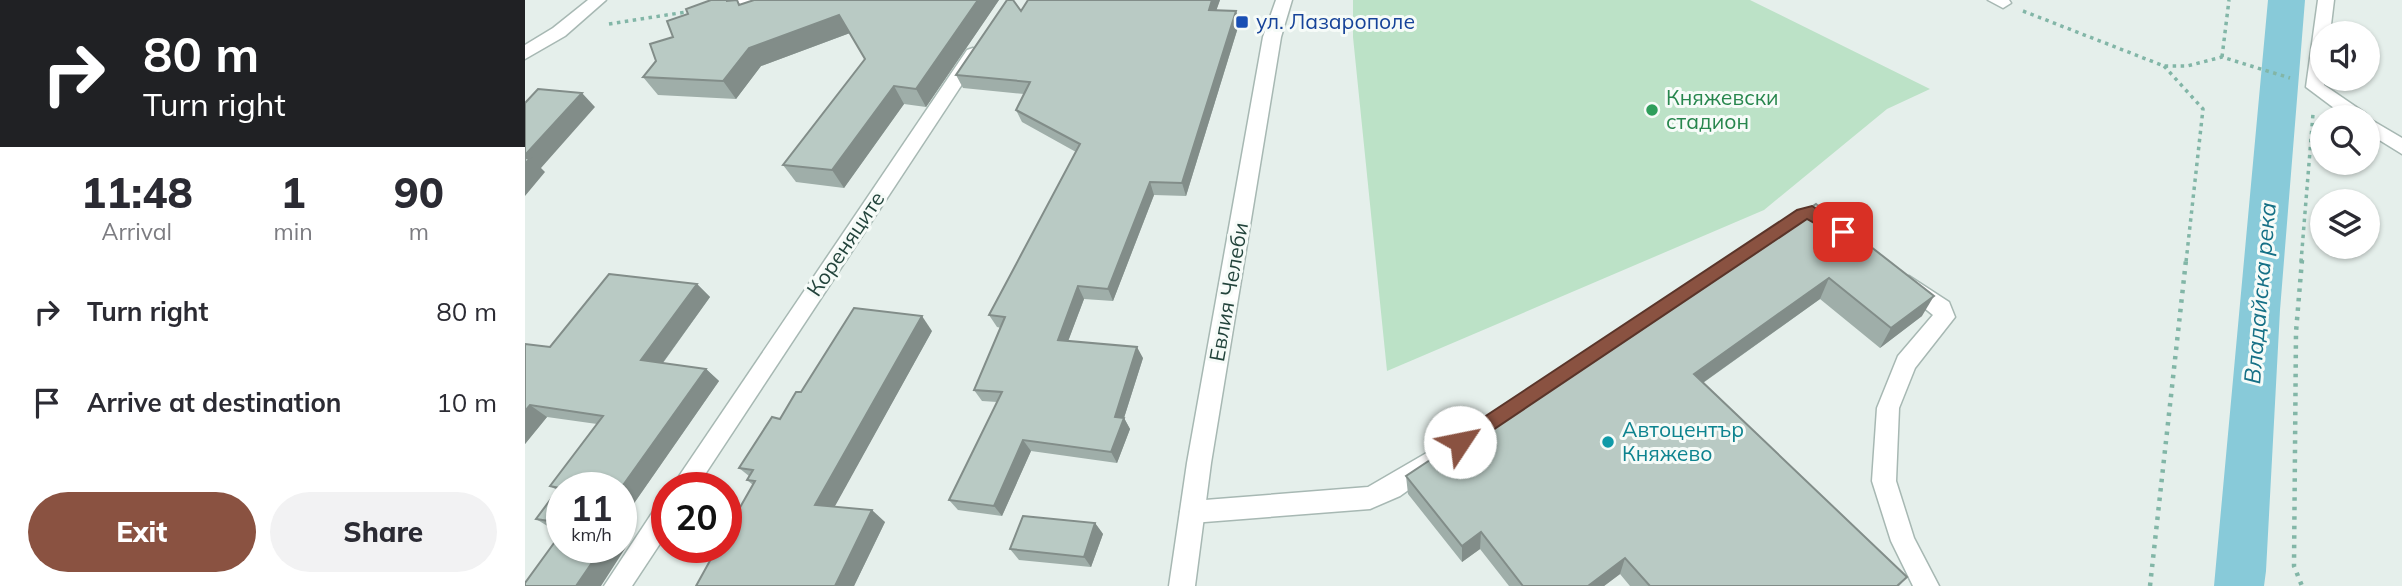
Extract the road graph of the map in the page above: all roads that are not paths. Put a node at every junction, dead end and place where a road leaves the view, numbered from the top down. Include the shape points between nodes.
1 (598, 0) edge
2 (755, 0) edge
3 (1284, 0) edge
4 (2326, 0) edge
5 (710, 8) edge
6 (985, 37) edge
7 (525, 53) edge
8 (2340, 105) edge
9 (2380, 132) edge
10 (2402, 147) edge
11 (1898, 275) edge
12 (1449, 450) edge
13 (694, 472) edge
14 (1192, 512) junction
15 (651, 536) edge
16 (617, 586) edge
17 (1182, 586) edge
18 (1926, 586) edge

1 - 7 street
2 - 5 street
3 - 14 street, Евлия Челеби via 1272,37
4 - 8 street via 2308,84
6 - 13 street, Кореняците
9 - 10 street
11 - 18 street via 1941,308 1944,317 1906,363 1888,408 1884,481 1902,541
12 - 14 street via 1370,498
14 - 17 street, Евлия Челеби
15 - 16 street

